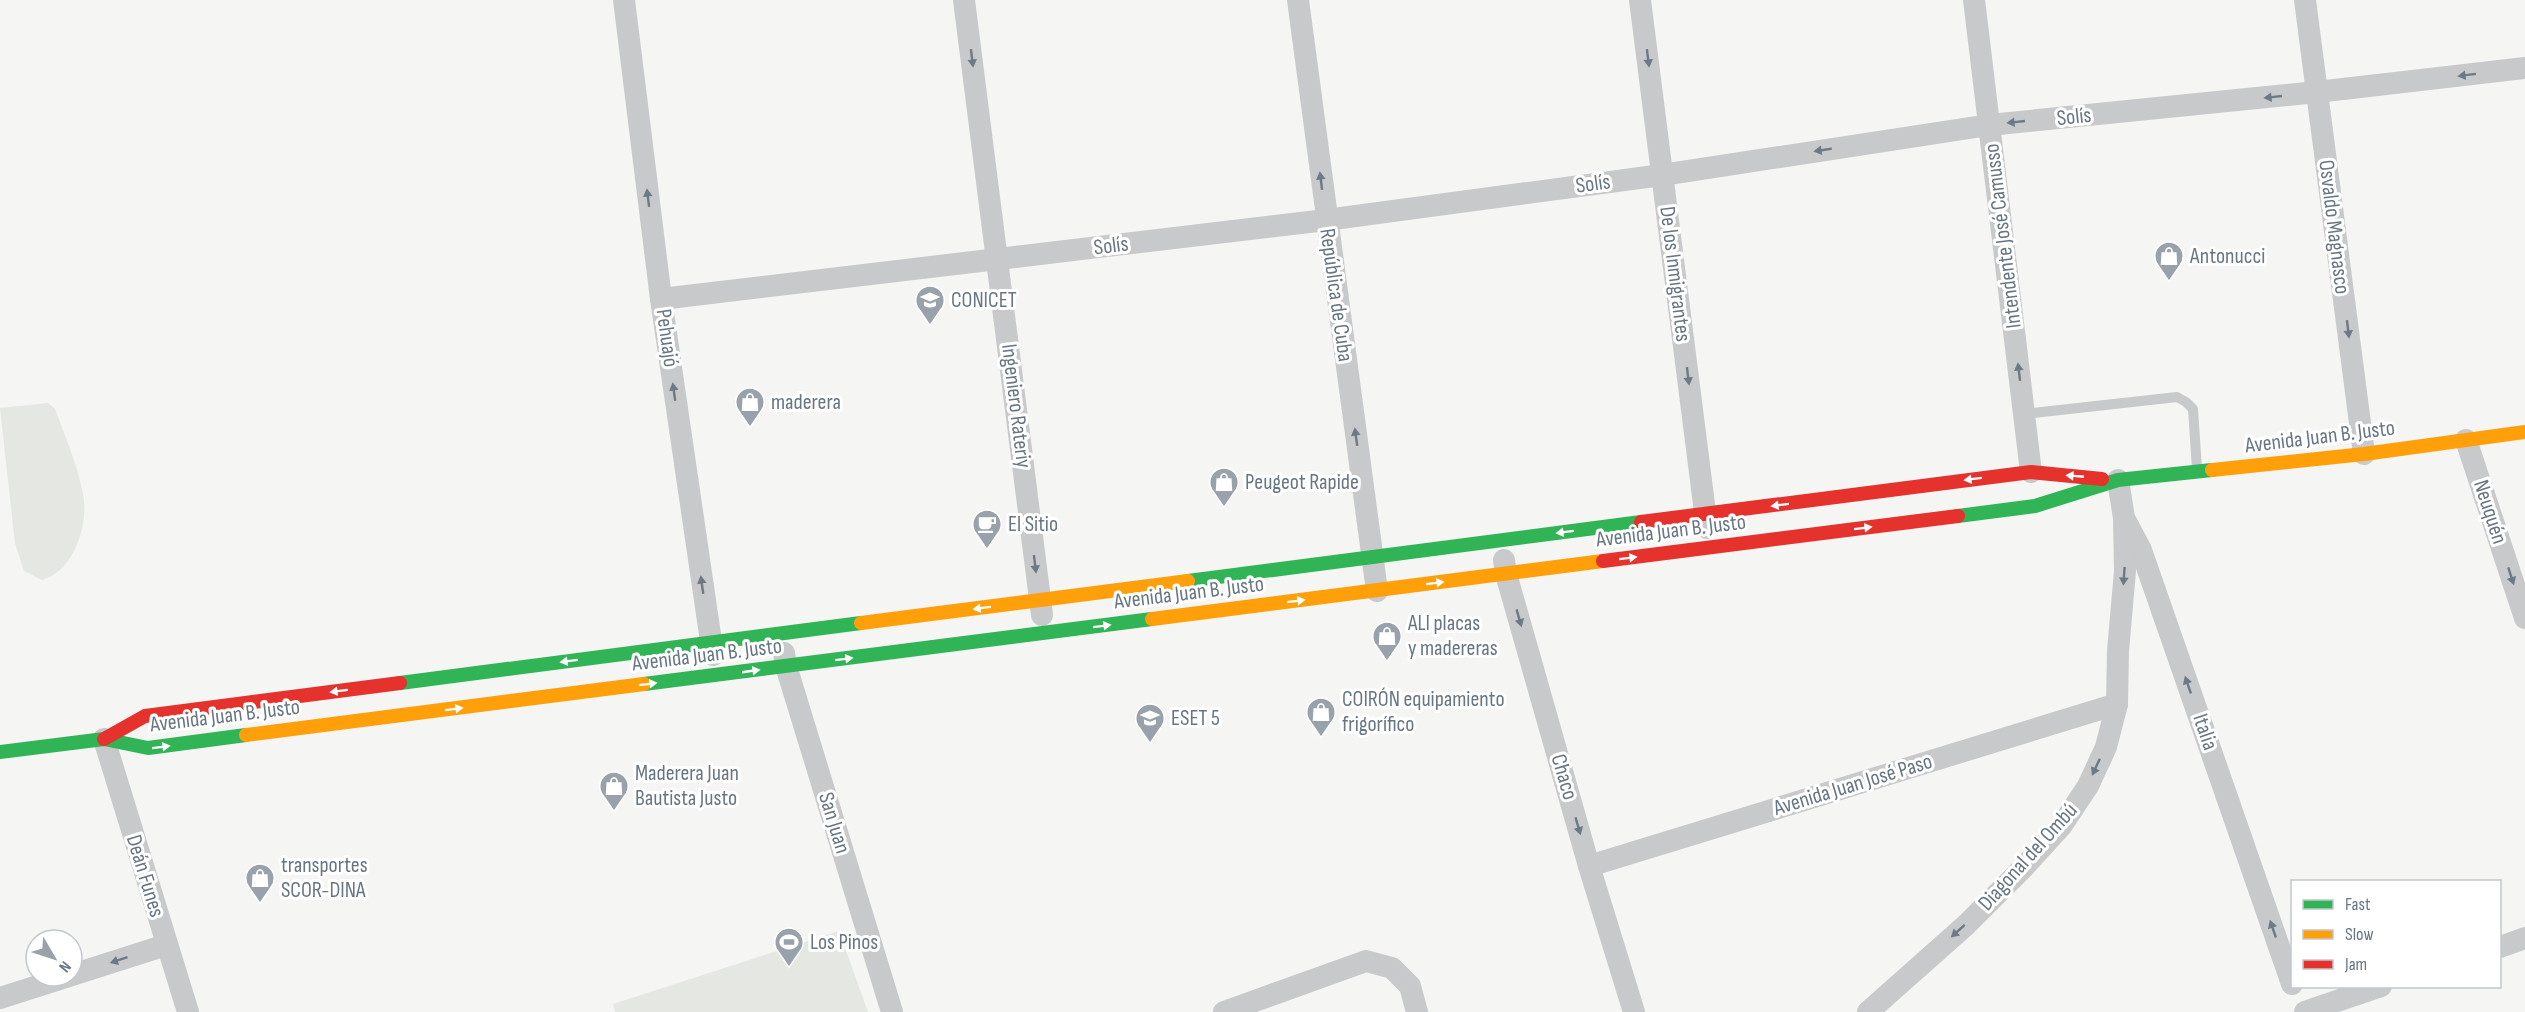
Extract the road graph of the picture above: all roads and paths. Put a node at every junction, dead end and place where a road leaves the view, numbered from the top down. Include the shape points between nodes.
1 (624, 0) edge
2 (964, 0) edge
3 (1298, 0) edge
4 (1640, 0) edge
5 (1974, 0) edge
6 (2305, 0) edge
7 (2525, 68) edge
8 (2317, 92) junction
9 (1989, 125) junction
10 (1662, 175) junction
11 (1326, 220) junction
12 (998, 260) junction
13 (661, 299) junction
14 (2024, 414) junction
15 (2525, 432) edge
16 (2466, 440) junction
17 (2364, 454) junction
18 (2031, 472) junction
19 (2198, 472) junction
20 (2118, 480) junction
21 (1706, 514) junction
22 (2124, 518) junction
23 (1502, 540) junction
24 (1710, 548) junction
25 (1372, 557) junction
26 (1506, 574) junction
27 (1377, 591) junction
28 (1040, 600) junction
29 (2525, 618) edge
30 (1044, 633) junction
31 (781, 634) junction
32 (711, 643) junction
33 (786, 666) junction
34 (716, 676) junction
35 (2117, 704) junction
36 (104, 739) junction
37 (0, 753) edge
38 (1589, 866) junction
39 (2525, 938) edge
40 (166, 945) junction
41 (2501, 945) edge
42 (84, 972) edge
43 (2291, 979) edge
44 (32, 988) edge
45 (2294, 988) edge
46 (2377, 988) edge
47 (0, 998) edge
48 (1234, 1010) edge
49 (188, 1012) edge
50 (892, 1012) edge
51 (1417, 1012) edge
52 (1634, 1012) edge
53 (1868, 1012) edge
54 (2303, 1012) edge

13 -> 1 street, Pehuajó
2 -> 12 street, Ingeniero Rateriy
11 -> 3 street, República de Cuba
4 -> 10 street, De los Inmigrantes
5 - 9 street, Intendente José Camusso
6 - 8 street, Osvaldo Magnasco
7 -> 8 street, Solís
8 -> 9 street, Solís
8 -> 17 street, Osvaldo Magnasco
9 -> 10 street, Solís
14 -> 9 street, Intendente José Camusso
10 - 11 street, Solís
10 -> 21 street, De los Inmigrantes
11 - 12 street, Solís
25 -> 11 street, República de Cuba
12 - 13 street, Solís
12 -> 28 street, Ingeniero Rateriy
32 -> 13 street, Pehuajó
14 - 18 street, Intendente José Camusso
14 - 19 lane via 2177,397 2193,410
15 - 16 main road, Avenida Juan B. Justo
16 - 17 main road, Avenida Juan B. Justo
16 -> 29 street, Neuquén
17 - 19 main road, Avenida Juan B. Justo
20 -> 18 main road, Avenida Juan B. Justo
18 -> 21 main road, Avenida Juan B. Justo
19 - 20 main road, Avenida Juan B. Justo
20 - 22 street, Italia
24 -> 20 main road, Avenida Juan B. Justo via 2035,506
21 -> 23 main road, Avenida Juan B. Justo
21 - 24 street, De los Inmigrantes
22 -> 35 street, Diagonal del Ombú
43 -> 22 street, Italia via 2141,550
23 - 25 main road, Avenida Juan B. Justo
23 - 26 street, Chaco
26 -> 24 main road, Avenida Juan B. Justo
25 - 27 street, República de Cuba
25 - 28 main road, Avenida Juan B. Justo
27 -> 26 main road, Avenida Juan B. Justo
26 -> 38 street, Chaco
30 -> 27 main road, Avenida Juan B. Justo
28 - 30 street, Ingeniero Rateriy
28 -> 31 main road, Avenida Juan B. Justo
33 -> 30 main road, Avenida Juan B. Justo
31 - 32 main road, Avenida Juan B. Justo
31 - 33 street, San Juan
32 - 34 street, Pehuajó
32 -> 36 main road, Avenida Juan B. Justo via 145,716
34 -> 33 main road, Avenida Juan B. Justo
33 - 50 street, San Juan
36 -> 34 main road, Avenida Juan B. Justo via 148,748
35 - 38 street, Avenida Juan José Paso
35 -> 53 street, Diagonal del Ombú via 2106,747 2088,786 2062,825 1966,925
36 - 37 main road
36 - 40 street, Deán Funes
38 - 52 street, Chaco
39 - 41 street
40 -> 42 street
40 - 49 street, Deán Funes
44 - 47 street
45 - 54 street, Italia
46 - 54 street
48 - 51 street via 1366,961 1392,968 1410,986

